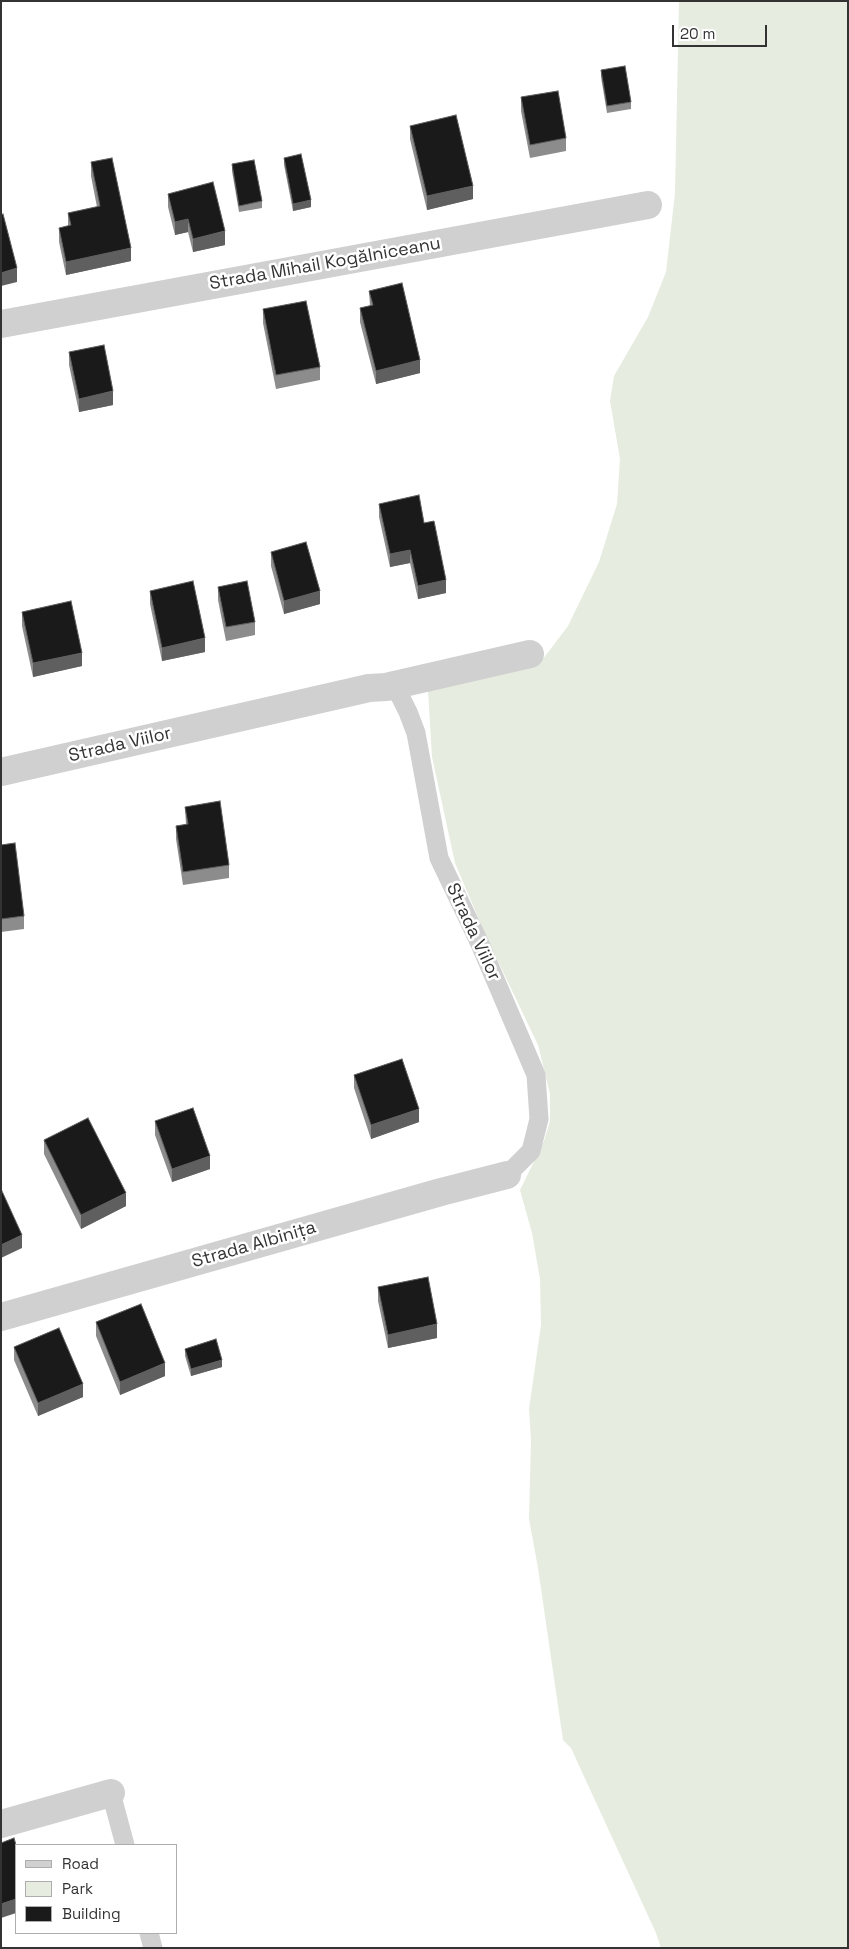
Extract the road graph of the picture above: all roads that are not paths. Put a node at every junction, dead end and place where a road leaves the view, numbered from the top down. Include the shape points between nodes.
1 (648, 205) dead end
2 (1, 324) edge
3 (530, 654) dead end
4 (386, 687) junction
5 (1, 772) edge
6 (507, 1175) joint
7 (1, 1317) edge
8 (111, 1793) joint
9 (1, 1824) edge
10 (125, 1844) edge
11 (149, 1934) edge
12 (153, 1948) edge

1 - 2 street, Strada Mihail Kogălniceanu
3 - 4 street, Strada Viilor
4 - 5 street, Strada Viilor via 369,688
4 - 6 lane, Strada Viilor via 398,694 416,733 439,858 536,1075 539,1119 531,1151
6 - 7 street, Strada Albinița
8 - 9 street
8 - 10 lane
11 - 12 lane

